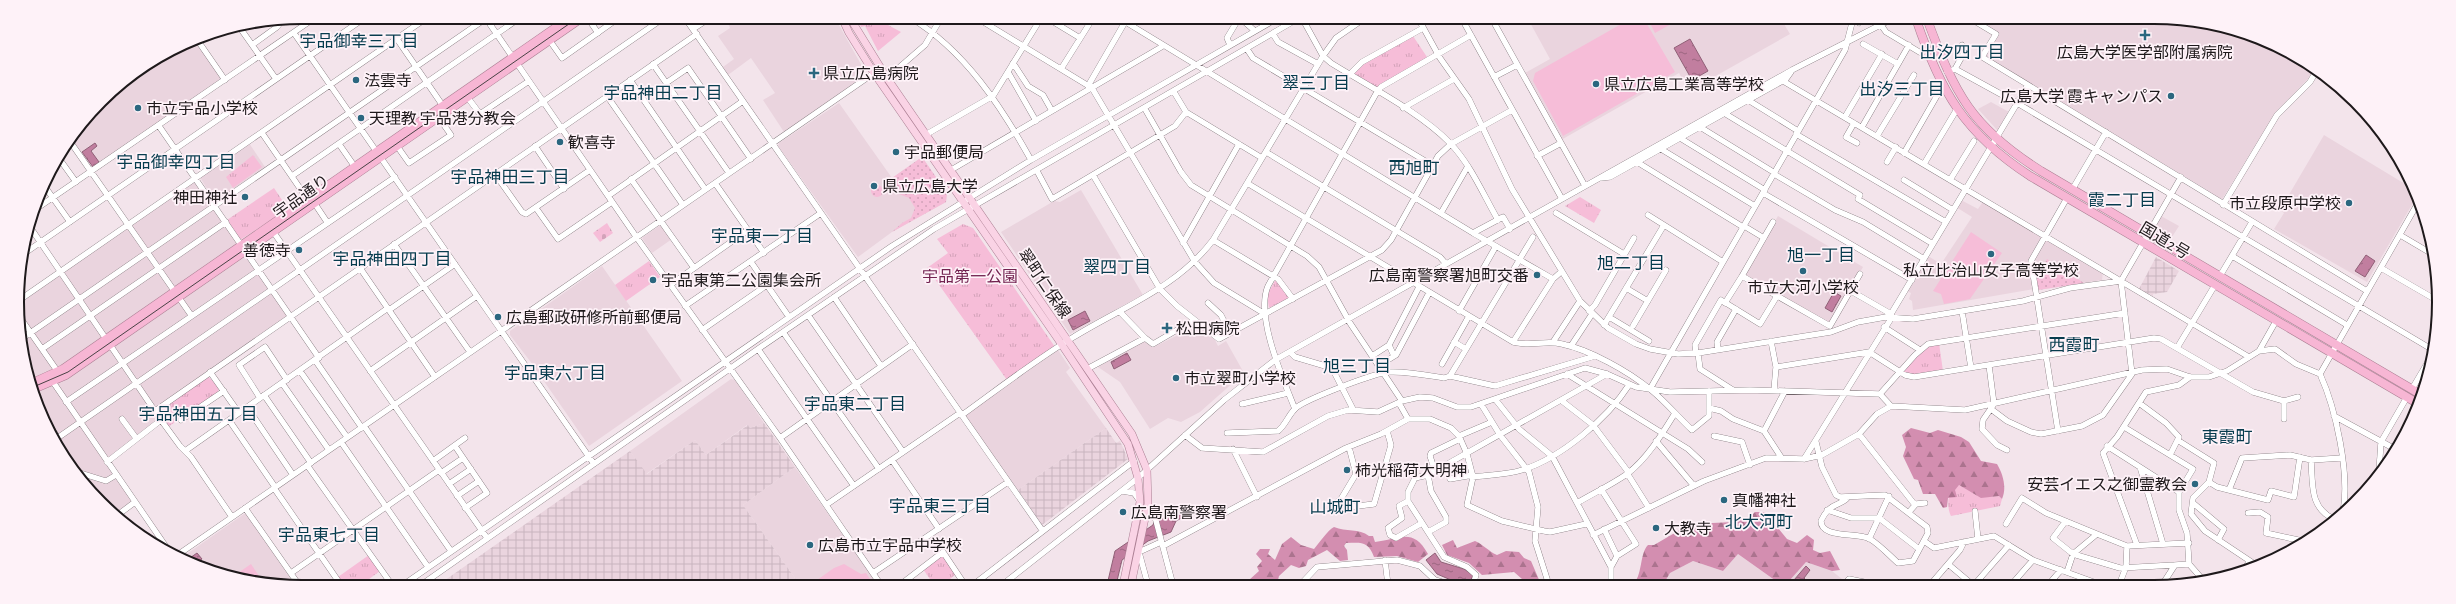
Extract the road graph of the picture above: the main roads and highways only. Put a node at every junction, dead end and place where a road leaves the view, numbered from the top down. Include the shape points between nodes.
1 (562, 24) edge
2 (573, 24) edge
3 (845, 24) edge
4 (854, 24) edge
5 (1918, 24) edge
6 (1929, 24) edge
7 (515, 60) junction
8 (379, 155) junction
9 (312, 202) junction
10 (1064, 342) junction
11 (108, 343) junction
12 (51, 379) junction
13 (36, 383) edge
14 (37, 386) edge
15 (2417, 392) edge
16 (2414, 401) edge
17 (1124, 580) edge
18 (1132, 580) edge

1 - 7 highway, 宇品通り
2 - 7 highway, 宇品通り via 550,41
3 - 10 main road, 翠町仁保線 via 874,73 968,210
4 - 10 main road, 翠町仁保線 via 887,78 971,198
5 - 16 highway, 国道2号 via 1942,87 1957,110 1991,147 2011,164
6 - 15 highway, 国道2号 via 1947,72 1972,113 1996,139 2017,156
7 - 8 highway, 宇品通り via 443,106
7 - 8 highway, 宇品通り via 468,98 397,146
8 - 9 highway, 宇品通り
8 - 9 highway, 宇品通り via 355,167
9 - 11 highway, 宇品通り
10 - 17 main road, 翠町仁保線 via 1120,430 1134,461 1140,502
10 - 18 main road, 翠町仁保線 via 1087,369 1132,434 1147,470 1148,504
11 - 12 highway, 宇品通り
11 - 12 highway, 宇品通り via 58,372
12 - 13 highway, 宇品通り
12 - 14 highway, 宇品通り

